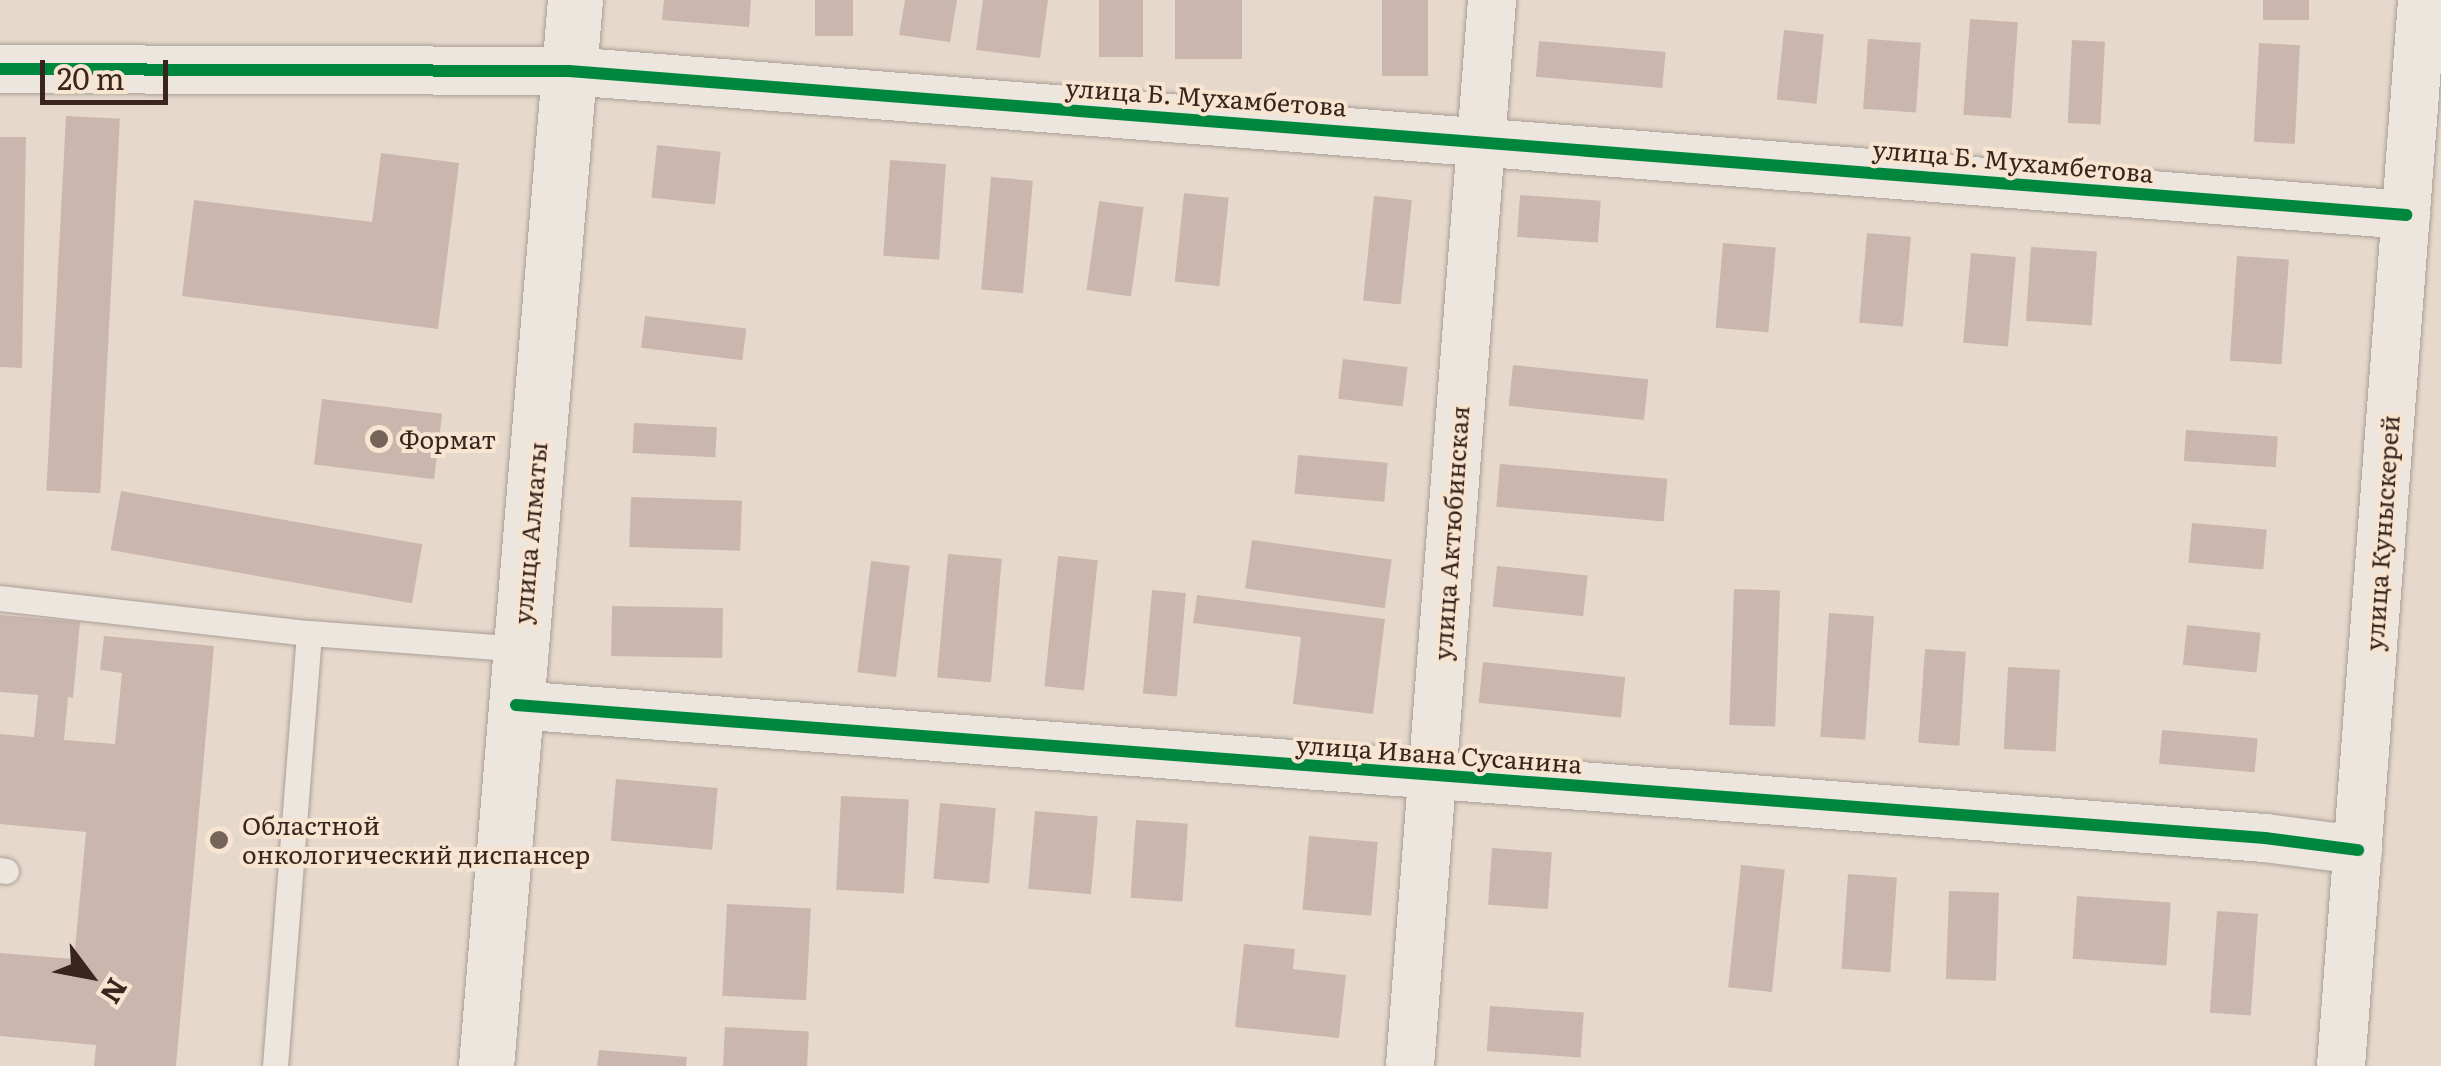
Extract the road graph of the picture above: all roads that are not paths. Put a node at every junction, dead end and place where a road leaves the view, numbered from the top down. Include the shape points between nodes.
1 (575, 0) edge
2 (1492, 0) edge
3 (2422, 0) edge
4 (0, 69) edge
5 (569, 70) junction
6 (1482, 142) junction
7 (2406, 215) junction
8 (0, 598) edge
9 (309, 634) junction
10 (521, 649) junction
11 (516, 705) junction
12 (1433, 776) junction
13 (2358, 850) junction
14 (275, 1066) edge
15 (486, 1066) edge
16 (1410, 1066) edge
17 (2341, 1066) edge

1 - 5 street, улица Алматы
2 - 6 street, улица Актюбинская
3 - 7 street, улица Куныскерей
4 - 5 street, улица Б. Мухамбетова
5 - 6 street, улица Б. Мухамбетова
5 - 10 street, улица Алматы
6 - 7 street, улица Б. Мухамбетова
6 - 12 street, улица Актюбинская
7 - 13 street, улица Куныскерей
8 - 9 lane
9 - 10 lane
9 - 14 lane
10 - 11 street, улица Алматы
11 - 12 street, улица Ивана Сусанина
11 - 15 street, улица Алматы
12 - 13 street, улица Ивана Сусанина
12 - 16 street, улица Актюбинская
13 - 17 street, улица Куныскерей

